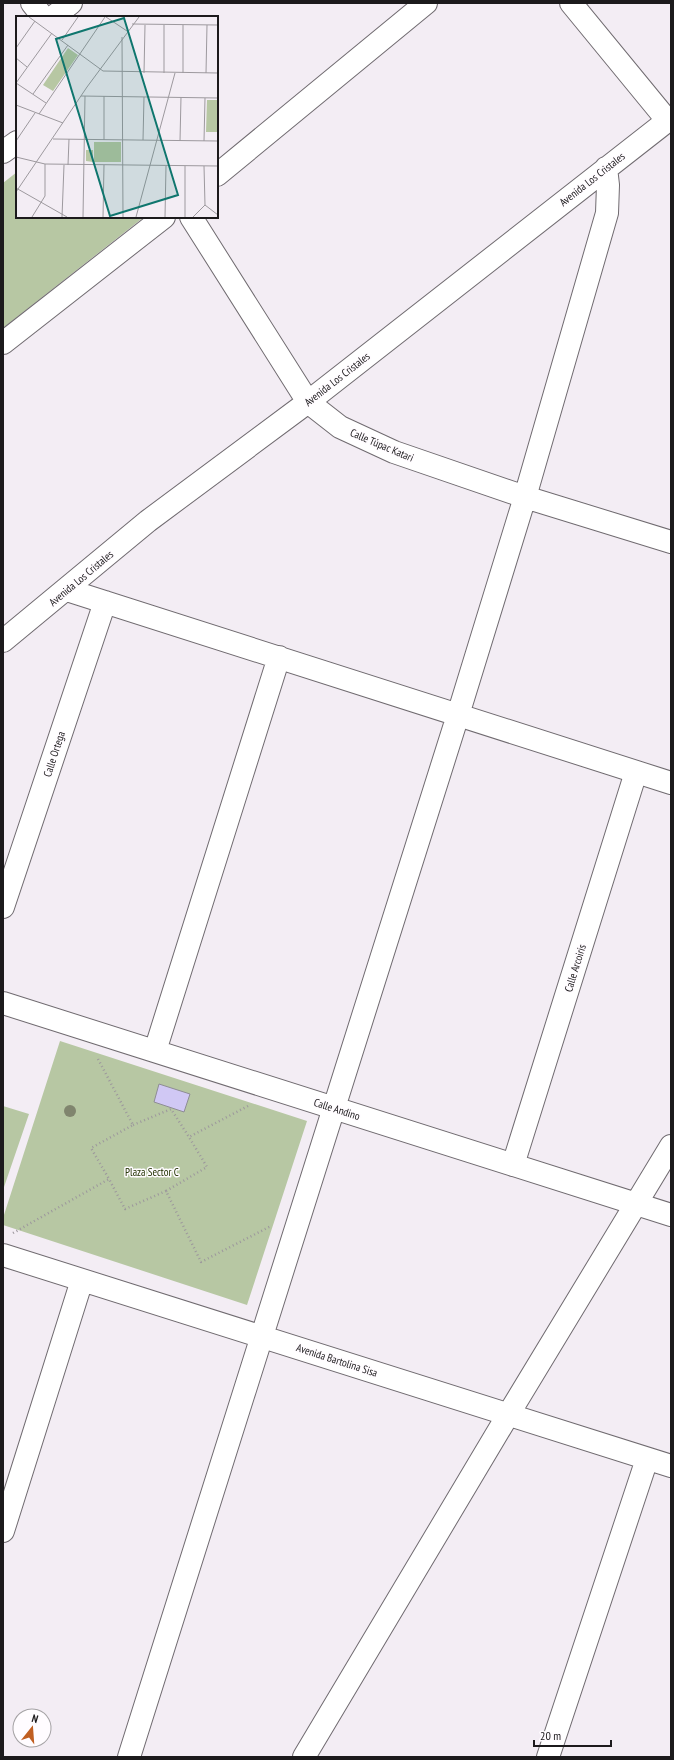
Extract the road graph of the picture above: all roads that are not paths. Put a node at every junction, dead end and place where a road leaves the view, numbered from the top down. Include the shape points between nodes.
1 (32, 3) edge
2 (71, 3) edge
3 (426, 3) edge
4 (571, 3) edge
5 (42, 16) edge
6 (54, 16) edge
7 (669, 119) edge
8 (16, 143) edge
9 (3, 152) edge
10 (606, 168) junction
11 (218, 174) edge
12 (163, 218) edge
13 (192, 218) edge
14 (3, 343) edge
15 (308, 402) junction
16 (525, 498) junction
17 (671, 542) edge
18 (66, 590) junction
19 (105, 602) junction
20 (3, 641) edge
21 (279, 657) junction
22 (458, 715) junction
23 (636, 772) junction
24 (671, 783) edge
25 (3, 907) edge
26 (3, 1003) edge
27 (155, 1051) junction
28 (333, 1107) junction
29 (671, 1146) edge
30 (513, 1165) junction
31 (635, 1203) junction
32 (671, 1215) edge
33 (5, 1246) edge
34 (82, 1280) junction
35 (261, 1336) junction
36 (508, 1415) junction
37 (647, 1459) junction
38 (671, 1466) edge
39 (3, 1531) edge
40 (129, 1757) edge
41 (304, 1757) edge
42 (548, 1757) edge

1 - 5 street
2 - 6 street
3 - 11 street
4 - 7 street
7 - 10 street, Avenida Los Cristales
8 - 9 street
10 - 15 street, Avenida Los Cristales
10 - 16 street via 607,213
12 - 14 street
13 - 15 street, Calle Túpac Katari
15 - 16 street, Calle Túpac Katari via 340,427 394,452
15 - 18 street, Avenida Los Cristales via 148,521
16 - 17 street, Calle Túpac Katari
16 - 22 street
18 - 19 street
18 - 20 street, Avenida Los Cristales
19 - 21 street
19 - 25 street, Calle Ortega
21 - 22 street
21 - 27 street
22 - 23 street
22 - 28 street
23 - 24 street
23 - 30 street, Calle Arcoiris
26 - 27 street, Calle Andino
27 - 28 street, Calle Andino
28 - 30 street, Calle Andino
28 - 35 street
29 - 31 street
30 - 31 street, Calle Andino
31 - 32 street, Calle Andino
31 - 36 street
33 - 34 street, Avenida Bartolina Sisa
34 - 35 street, Avenida Bartolina Sisa
34 - 39 street
35 - 36 street, Avenida Bartolina Sisa
35 - 40 street
36 - 37 street, Avenida Bartolina Sisa
36 - 41 street
37 - 38 street, Avenida Bartolina Sisa
37 - 42 street

